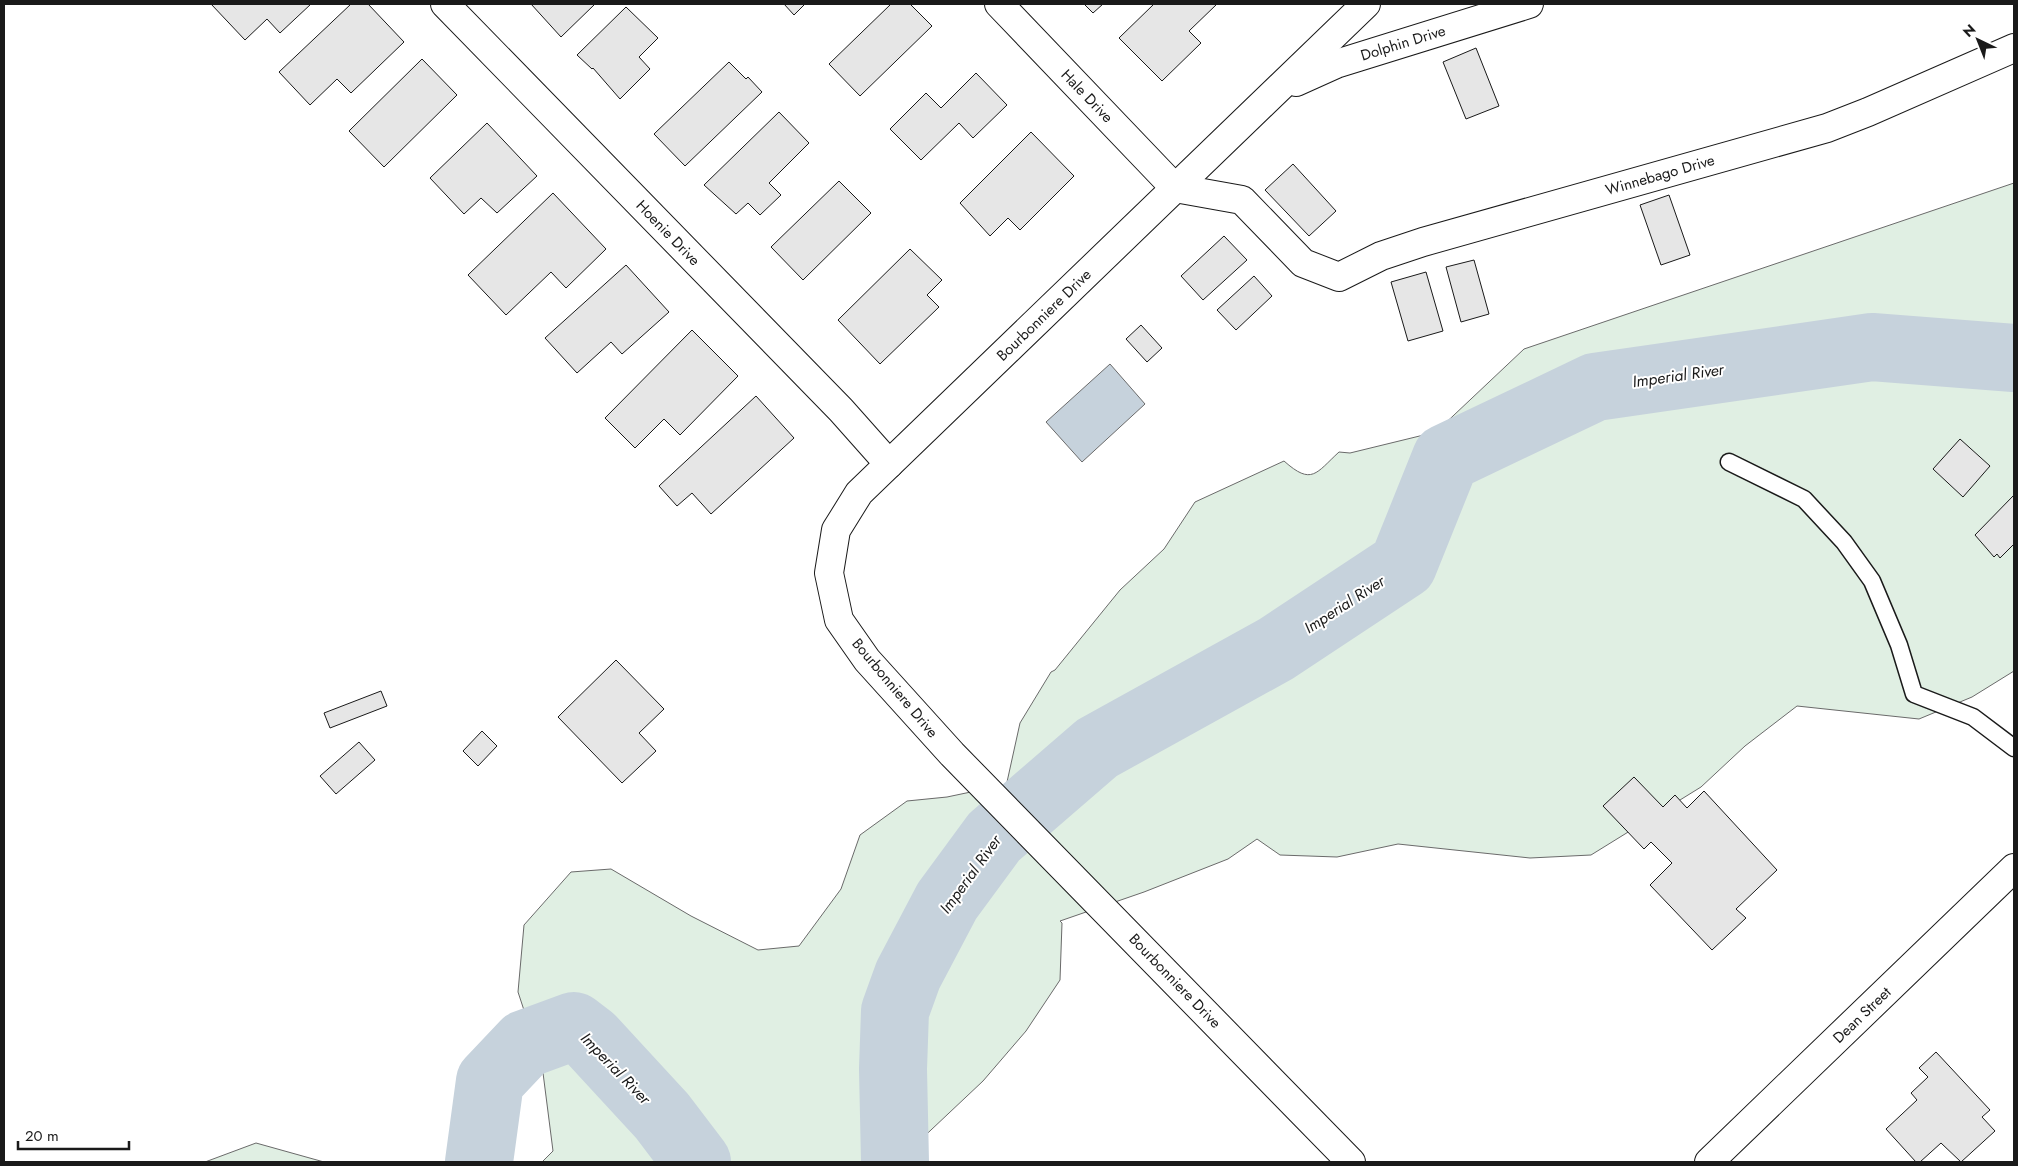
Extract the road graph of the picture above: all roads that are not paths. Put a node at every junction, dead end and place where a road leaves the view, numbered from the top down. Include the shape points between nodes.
1 (445, 4) edge
2 (999, 4) edge
3 (1366, 4) edge
4 (1529, 4) edge
5 (2014, 48) edge
6 (1279, 89) junction
7 (1175, 188) junction
8 (1729, 462) dead end
9 (889, 464) junction
10 (2014, 748) edge
11 (2014, 868) edge
12 (1351, 1162) edge
13 (1709, 1162) edge

1 - 9 street, Hoenie Drive via 841,410
2 - 7 street, Hale Drive
3 - 6 street, Bourbonniere Drive
4 - 6 street, Dolphin Drive via 1336,64
5 - 7 street, Winnebago Drive via 1827,128 1423,242 1381,256 1339,277 1303,262 1242,200
6 - 7 street, Bourbonniere Drive
7 - 9 street, Bourbonniere Drive
8 - 10 lane via 1804,499 1844,542 1872,581 1899,645 1914,694 1973,717
9 - 12 street, Bourbonniere Drive via 859,493 836,530 829,573 839,620 867,660 952,754
11 - 13 street, Dean Street

